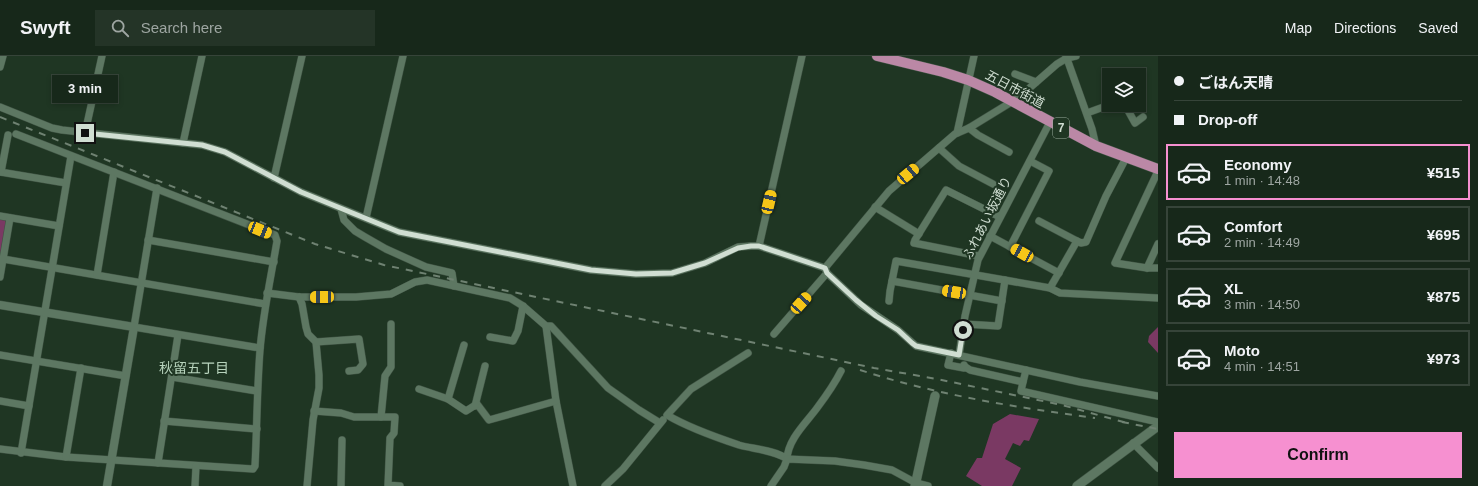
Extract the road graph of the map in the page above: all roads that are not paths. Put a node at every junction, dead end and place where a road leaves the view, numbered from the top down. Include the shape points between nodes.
1 (3, 56) edge
2 (102, 56) edge
3 (202, 56) edge
4 (302, 56) edge
5 (403, 56) edge
6 (802, 56) edge
7 (877, 56) edge
8 (974, 56) edge
9 (1076, 56) edge
10 (1067, 57) edge
11 (0, 67) edge
12 (1015, 74) dead end
13 (968, 80) junction
14 (1036, 82) junction
15 (1012, 101) junction
16 (0, 107) edge
17 (1102, 108) edge
18 (1129, 112) edge
19 (1087, 113) junction
20 (1143, 117) dead end
21 (1050, 122) junction
22 (969, 128) junction
23 (85, 133) junction
24 (957, 133) junction
25 (16, 134) dead end
26 (8, 135) dead end
27 (183, 143) junction
28 (1096, 146) junction
29 (939, 148) junction
30 (1009, 152) dead end
31 (71, 156) junction
32 (1126, 158) junction
33 (1030, 161) junction
34 (1158, 170) edge
35 (0, 172) edge
36 (114, 172) junction
37 (274, 178) junction
38 (66, 183) junction
39 (993, 184) dead end
40 (157, 188) junction
41 (875, 207) junction
42 (341, 209) junction
43 (0, 216) edge
44 (1000, 217) junction
45 (10, 218) junction
46 (366, 218) junction
47 (1039, 221) dead end
48 (59, 226) junction
49 (919, 234) junction
50 (990, 236) junction
51 (148, 240) junction
52 (1077, 241) junction
53 (1158, 244) edge
54 (759, 246) junction
55 (1010, 246) junction
56 (979, 256) junction
57 (3, 260) junction
58 (274, 262) junction
59 (52, 268) junction
60 (1147, 268) junction
61 (1158, 268) edge
62 (826, 270) junction
63 (1059, 273) junction
64 (97, 275) junction
65 (973, 275) junction
66 (0, 277) edge
67 (1005, 280) junction
68 (892, 281) junction
69 (141, 283) junction
70 (454, 286) junction
71 (1050, 288) junction
72 (268, 293) junction
73 (970, 295) junction
74 (299, 297) junction
75 (1158, 298) edge
76 (889, 301) dead end
77 (1002, 301) junction
78 (265, 304) junction
79 (0, 305) edge
80 (523, 306) junction
81 (45, 312) junction
82 (391, 324) dead end
83 (964, 324) junction
84 (546, 326) junction
85 (134, 327) junction
86 (774, 334) dead end
87 (178, 335) junction
88 (490, 337) dead end
89 (316, 342) junction
90 (464, 345) dead end
91 (260, 348) junction
92 (748, 353) dead end
93 (951, 353) junction
94 (0, 355) edge
95 (963, 356) junction
96 (37, 361) junction
97 (484, 366) dead end
98 (964, 366) junction
99 (81, 368) junction
100 (1026, 370) junction
101 (349, 371) dead end
102 (841, 371) dead end
103 (126, 376) junction
104 (172, 377) junction
105 (1023, 382) junction
106 (418, 389) dead end
107 (257, 391) junction
108 (935, 396) dead end
109 (1158, 396) edge
110 (448, 399) junction
111 (0, 401) edge
112 (556, 401) junction
113 (29, 406) junction
114 (475, 406) junction
115 (314, 410) junction
116 (667, 415) junction
117 (381, 417) junction
118 (164, 422) junction
119 (1158, 422) edge
120 (660, 423) junction
121 (1158, 426) edge
122 (257, 428) junction
123 (342, 440) dead end
124 (1133, 443) junction
125 (0, 450) edge
126 (21, 453) junction
127 (66, 457) junction
128 (787, 459) junction
129 (112, 460) junction
130 (158, 463) junction
131 (196, 466) junction
132 (1158, 468) edge
133 (916, 484) edge
134 (107, 486) edge
135 (195, 486) edge
136 (307, 486) edge
137 (341, 486) edge
138 (400, 486) edge
139 (573, 486) edge
140 (605, 486) edge
141 (771, 486) edge
142 (928, 486) edge
143 (1077, 486) edge

1 - 11 street
2 - 23 street
3 - 27 street
4 - 37 street
5 - 46 street
6 - 54 street
7 - 13 main road, 五日市街道 / 7
8 - 13 street
9 - 10 street
10 - 14 street
10 - 19 street
12 - 14 street
13 - 15 main road, 五日市街道 / 7
13 - 24 street
14 - 15 street
15 - 21 main road, 五日市街道 / 7
15 - 22 street
16 - 23 street via 52,128
17 - 19 street
18 - 20 street via 1135,123
19 - 28 street
21 - 28 main road, 五日市街道 / 7
21 - 33 street, ふれあい坂通り
22 - 24 street
22 - 30 street via 978,136
23 - 27 street
24 - 29 street
25 - 31 street
26 - 35 street
27 - 37 street via 218,149
28 - 32 main road, 五日市街道 / 7
29 - 39 street via 959,166
29 - 41 street via 898,183
31 - 36 street
31 - 38 street
32 - 34 main road, 五日市街道 / 7
32 - 52 street via 1086,242
33 - 44 street, ふれあい坂通り
33 - 55 street via 1049,172
34 - 60 street via 1115,264
35 - 38 street
36 - 40 street
36 - 64 street
37 - 42 street
38 - 48 street
40 - 51 street
40 - 58 street via 275,236 277,241
41 - 49 street
41 - 62 street
42 - 46 street
42 - 70 street via 344,220 355,231 386,249 426,267 452,272
43 - 45 street
44 - 49 street via 946,190
44 - 50 street, ふれあい坂通り
45 - 48 street
45 - 57 street
46 - 54 street via 399,232 591,270 636,274 672,273 705,263 738,248
47 - 52 street
48 - 59 street
49 - 56 street via 914,243
50 - 55 street
50 - 56 street, ふれあい坂通り
51 - 58 street
51 - 69 street
52 - 63 street
53 - 60 street
54 - 62 street
55 - 63 street
56 - 65 street, ふれあい坂通り
57 - 59 street
57 - 66 street
58 - 72 street
59 - 64 street
59 - 81 street
60 - 61 street
62 - 86 street
62 - 93 street via 856,300 916,346
63 - 71 street
64 - 69 street
65 - 67 street
65 - 68 street via 896,261
65 - 73 street, ふれあい坂通り
67 - 71 street
67 - 77 street
68 - 73 street
68 - 76 street
69 - 78 street
69 - 85 street
70 - 74 street via 427,280 415,282 391,294
70 - 80 street via 510,298
71 - 75 street via 1060,292
72 - 74 street
72 - 78 street
73 - 77 street
73 - 83 street, ふれあい坂通り
74 - 89 street via 308,334
77 - 83 street via 998,326
78 - 91 street
79 - 81 street
80 - 84 street
80 - 88 street via 518,331 513,341
81 - 85 street
81 - 96 street
82 - 117 street via 391,367 385,376
83 - 95 street, ふれあい坂通り
84 - 112 street
84 - 120 street via 551,326 608,388
85 - 87 street
85 - 103 street
87 - 91 street
87 - 104 street
89 - 101 street via 359,340 363,364 358,370
89 - 115 street via 319,388
90 - 110 street
91 - 107 street
92 - 116 street via 691,390
93 - 95 street
93 - 98 street via 948,365
94 - 96 street
95 - 98 street, ふれあい坂通り
95 - 100 street
96 - 99 street
96 - 113 street
97 - 114 street
98 - 105 street via 970,370
99 - 103 street
99 - 127 street
100 - 105 street
100 - 109 street
102 - 128 street via 831,390 797,434
103 - 129 street
104 - 107 street
104 - 118 street
105 - 119 street via 1021,391
106 - 110 street
107 - 122 street
108 - 133 main road
110 - 114 street via 466,411
111 - 113 street
112 - 114 street via 490,420 477,404
112 - 139 street
113 - 126 street
115 - 117 street via 354,417
115 - 136 street
116 - 120 street
116 - 128 street via 716,437
117 - 138 street via 395,417 394,433 390,438 388,485
118 - 122 street
118 - 130 street
120 - 140 street via 623,469
121 - 124 main road
122 - 131 street via 253,469
123 - 137 street
124 - 132 street
124 - 143 main road
125 - 126 street
126 - 127 street
127 - 129 street
128 - 133 street via 835,461 892,470
128 - 141 street
129 - 130 street
129 - 134 street
130 - 131 street
131 - 135 street
133 - 142 street

